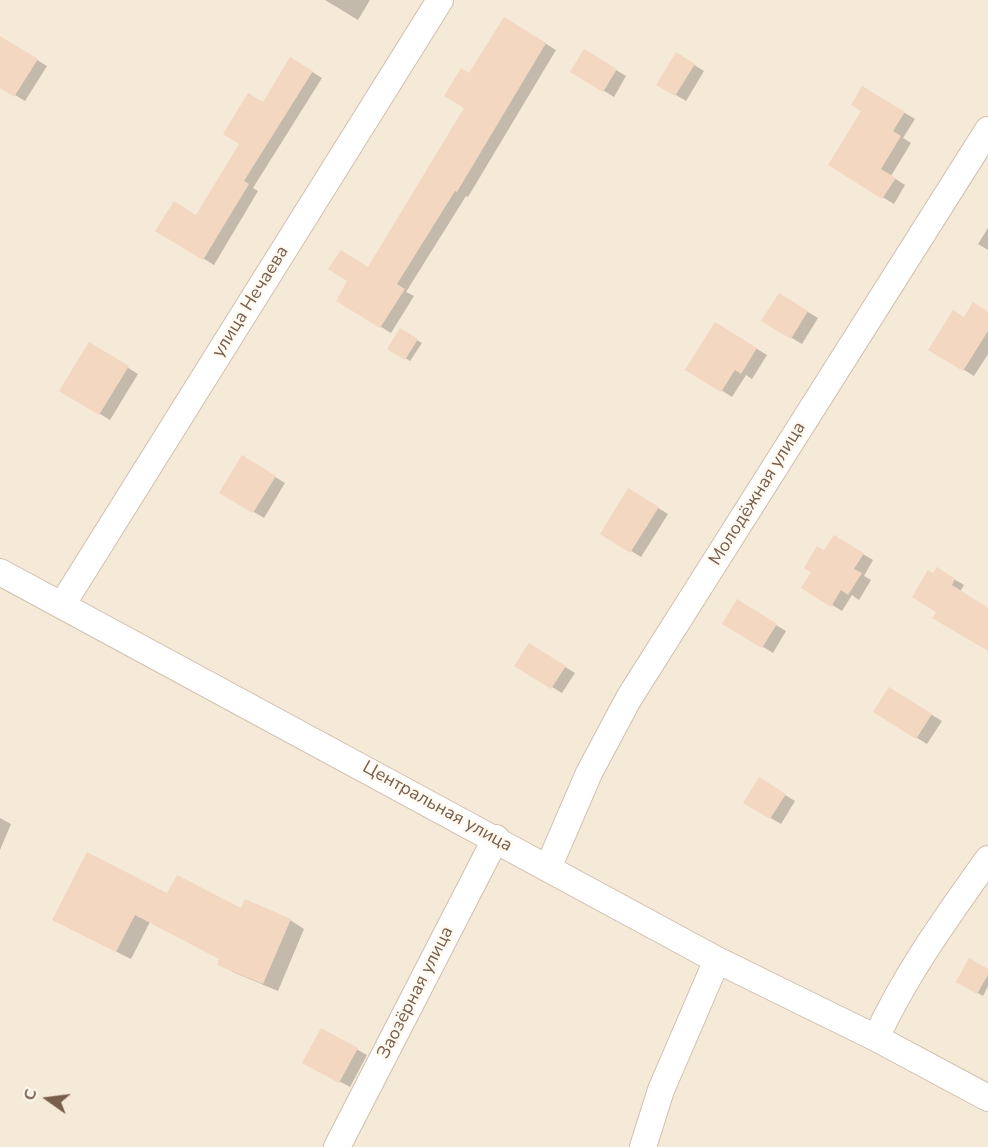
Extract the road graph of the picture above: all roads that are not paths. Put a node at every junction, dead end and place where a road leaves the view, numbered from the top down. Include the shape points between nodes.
1 (440, 0) edge
2 (988, 130) edge
3 (0, 572) edge
4 (62, 605) junction
5 (496, 838) junction
6 (988, 859) edge
7 (548, 868) junction
8 (717, 960) junction
9 (876, 1038) junction
10 (988, 1098) edge
11 (337, 1147) edge
12 (643, 1147) edge

1 - 4 street, улица Нечаева
2 - 7 street, Молодёжная улица via 629,698 589,773
3 - 4 street, Центральная улица
4 - 5 street, Центральная улица
5 - 7 street, Центральная улица
5 - 11 street, Заозёрная улица
6 - 9 street via 921,954
7 - 8 street, Центральная улица
8 - 9 street, Центральная улица
8 - 12 street via 661,1090
9 - 10 street, Центральная улица

